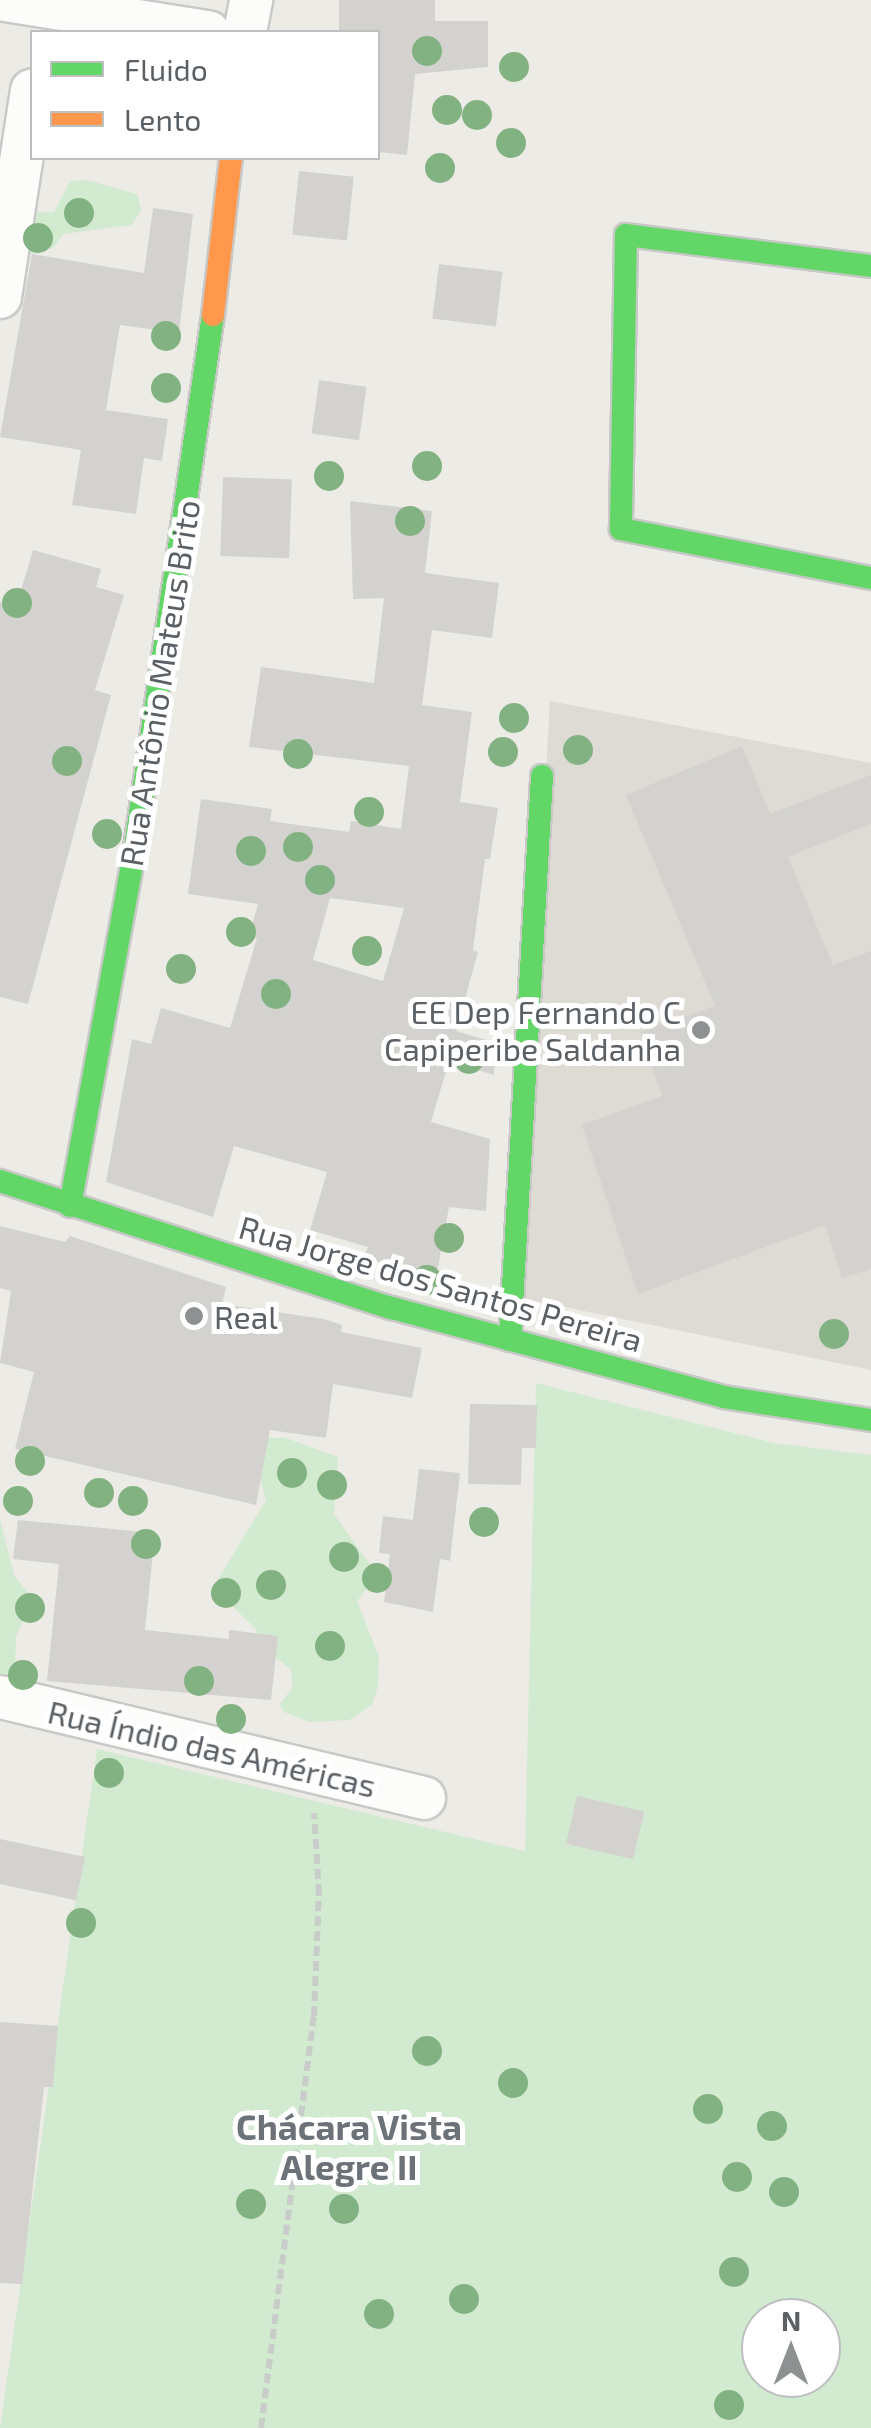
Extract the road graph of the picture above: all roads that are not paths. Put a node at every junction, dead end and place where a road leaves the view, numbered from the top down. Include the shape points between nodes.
1 (250, 0) edge
2 (34, 10) edge
3 (192, 30) edge
4 (245, 30) edge
5 (30, 103) edge
6 (230, 160) edge
7 (871, 266) edge
8 (0, 297) edge
9 (871, 578) edge
10 (542, 776) dead end
11 (0, 1182) edge
12 (70, 1206) junction
13 (510, 1340) junction
14 (871, 1420) edge
15 (0, 1697) edge
16 (424, 1798) dead end

1 - 4 street
2 - 3 street
5 - 8 street
6 - 12 street, Rua Antônio Mateus Brito via 202,399 134,854
7 - 9 street via 626,234 622,530
10 - 13 street
11 - 12 street, Rua Jorge dos Santos Pereira
12 - 13 street, Rua Jorge dos Santos Pereira
13 - 14 street, Rua Jorge dos Santos Pereira via 724,1397
15 - 16 street, Rua Índio das Américas

